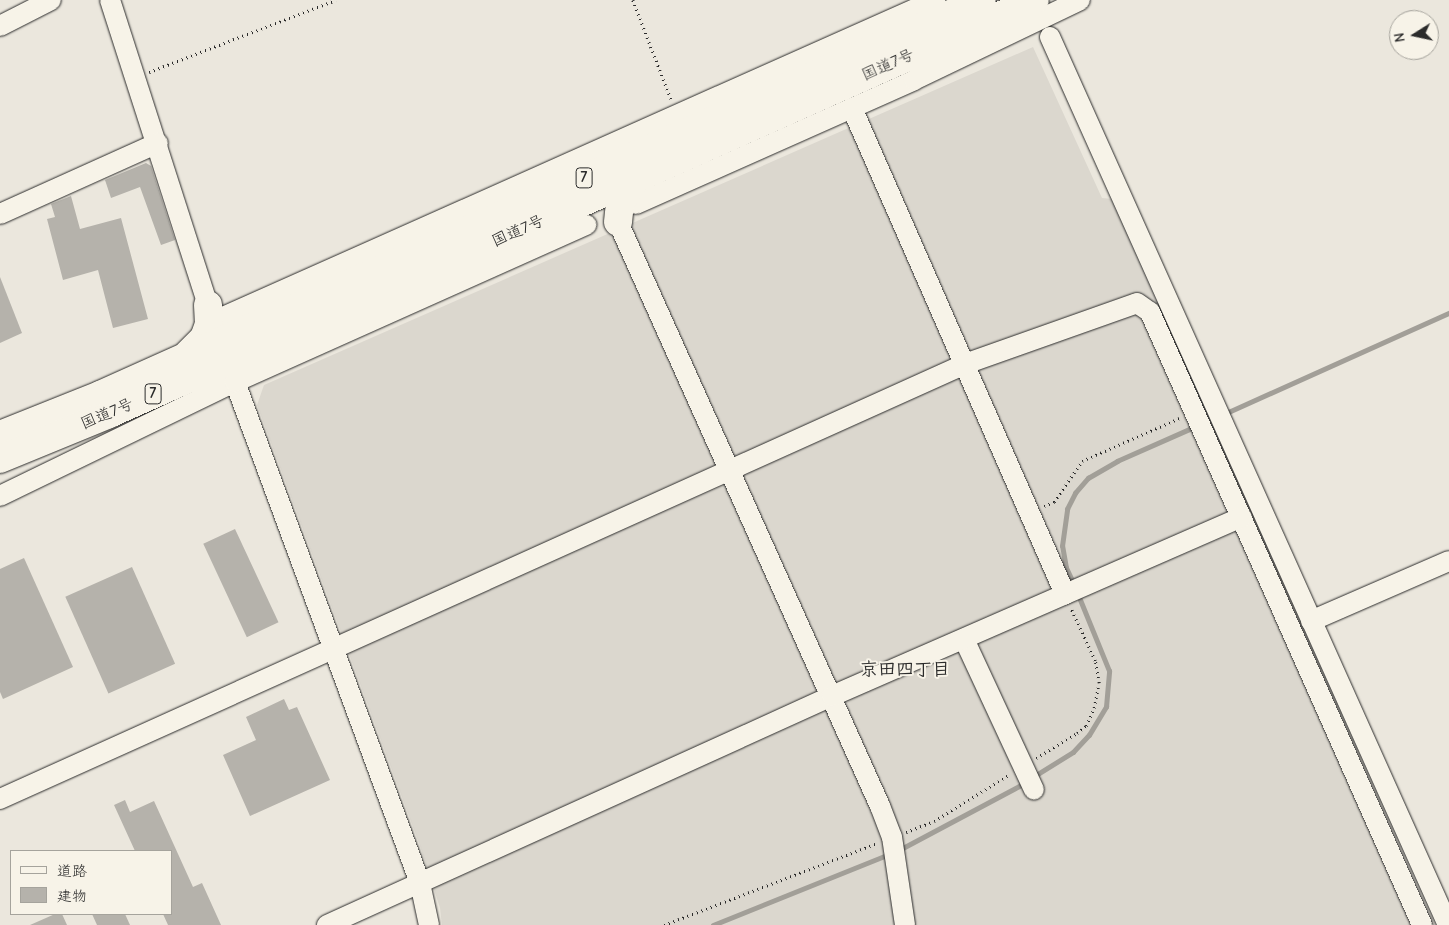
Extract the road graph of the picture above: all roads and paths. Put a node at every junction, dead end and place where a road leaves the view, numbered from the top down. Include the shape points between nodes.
1 (51, 0) edge
2 (110, 0) edge
3 (336, 0) edge
4 (633, 0) edge
5 (935, 0) edge
6 (982, 0) edge
7 (1080, 0) edge
8 (1039, 12) edge
9 (0, 26) edge
10 (1050, 37) dead end
11 (136, 77) junction
12 (852, 108) junction
13 (677, 114) junction
14 (158, 143) junction
15 (1122, 193) junction
16 (630, 201) junction
17 (0, 214) edge
18 (581, 215) junction
19 (215, 312) junction
20 (252, 326) junction
21 (187, 355) junction
22 (965, 364) junction
23 (235, 382) junction
24 (1194, 411) junction
25 (0, 436) edge
26 (0, 459) edge
27 (733, 471) junction
28 (0, 496) edge
29 (1031, 510) junction
30 (1242, 517) junction
31 (1449, 561) edge
32 (1065, 594) junction
33 (1311, 621) junction
34 (964, 640) junction
35 (333, 650) junction
36 (832, 696) junction
37 (1023, 765) junction
38 (1034, 790) dead end
39 (0, 799) edge
40 (892, 837) junction
41 (420, 883) junction
42 (327, 925) edge
43 (429, 925) edge
44 (664, 925) edge
45 (905, 925) edge
46 (1422, 925) edge
47 (1448, 925) edge

1 - 9 street
2 - 11 street
3 - 11 path
4 - 13 path
5 - 13 street
6 - 20 highway, 国道7号 / 7
7 - 8 street
8 - 12 street
8 - 15 street via 1104,188
8 - 16 highway, 国道7号 / 7
10 - 15 street
11 - 14 street
12 - 16 street
12 - 22 street
13 - 19 street
14 - 17 street
14 - 19 street
15 - 33 street
16 - 18 highway, 国道7号 / 7
16 - 18 highway
16 - 27 street
18 - 23 street
18 - 26 highway, 国道7号 / 7
19 - 20 highway
19 - 21 highway via 204,338
20 - 21 highway, 国道7号 / 7
21 - 25 highway, 国道7号 / 7
22 - 24 street via 1137,303 1150,312
22 - 27 street
22 - 29 street
23 - 28 street
23 - 35 street
24 - 29 path via 1082,461 1054,502
24 - 30 street
27 - 35 street
27 - 36 street
29 - 32 street
30 - 32 street
30 - 46 street
31 - 33 street
32 - 34 street
32 - 37 path via 1095,661 1100,683 1094,708 1086,726 1078,734
33 - 47 street
34 - 36 street
34 - 37 street
35 - 39 street
35 - 41 street
36 - 40 street
36 - 41 street
37 - 38 street
37 - 40 path via 934,821
40 - 44 path
40 - 45 street
41 - 42 street
41 - 43 street

